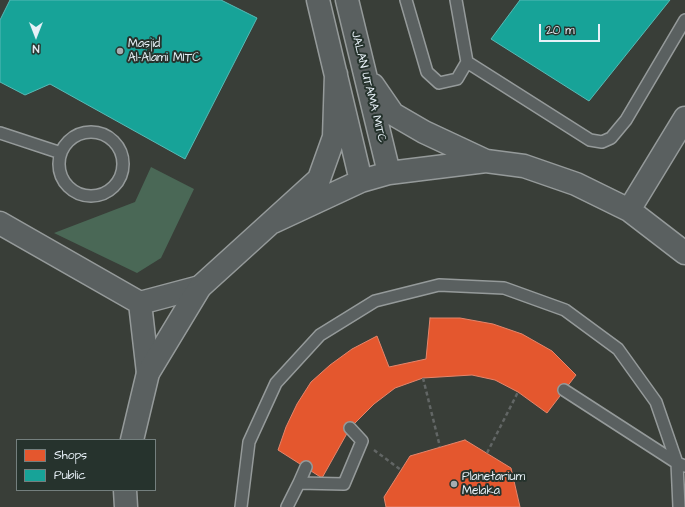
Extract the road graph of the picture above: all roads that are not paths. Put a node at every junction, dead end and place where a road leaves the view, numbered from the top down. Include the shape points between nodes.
1 (318, 0) edge
2 (347, 0) edge
3 (406, 0) edge
4 (456, 0) edge
5 (685, 20) edge
6 (467, 62) junction
7 (365, 72) junction
8 (336, 74) junction
9 (685, 118) edge
10 (0, 133) edge
11 (61, 153) junction
12 (486, 162) junction
13 (389, 173) junction
14 (360, 181) junction
15 (629, 210) junction
16 (273, 222) junction
17 (0, 223) edge
18 (685, 253) edge
19 (200, 287) junction
20 (140, 303) junction
21 (148, 373) junction
22 (564, 390) dead end
23 (350, 428) dead end
24 (132, 439) edge
25 (681, 464) edge
26 (306, 467) dead end
27 (299, 484) junction
28 (125, 491) edge
29 (126, 507) edge
30 (241, 507) edge
31 (287, 507) edge
32 (679, 507) edge

1 - 8 main road
2 - 7 main road, JALAN UTAMA MITC
3 - 6 lane via 427,72 439,83 457,79
4 - 6 lane
5 - 6 lane via 626,120 611,138 602,142 590,140
7 - 12 main road via 393,114
7 - 13 main road, JALAN UTAMA MITC
8 - 14 main road
8 - 16 main road via 334,137 319,179
9 - 15 main road
10 - 11 lane
11 - 11 lane via 59,164 66,185 85,196 107,192 122,176 124,166 118,147 102,134 92,132 73,138
12 - 13 main road
12 - 15 main road via 524,166 576,184
13 - 14 main road
14 - 16 main road
15 - 18 main road
16 - 19 main road
17 - 20 main road
19 - 20 main road
19 - 21 main road
20 - 21 main road
21 - 24 main road
22 - 25 lane
23 - 27 lane via 362,441 344,484
25 - 30 lane via 656,402 618,349 565,310 511,290 439,285 375,301 320,335 276,383 249,442
25 - 32 lane
26 - 27 lane
27 - 31 lane
28 - 29 main road

